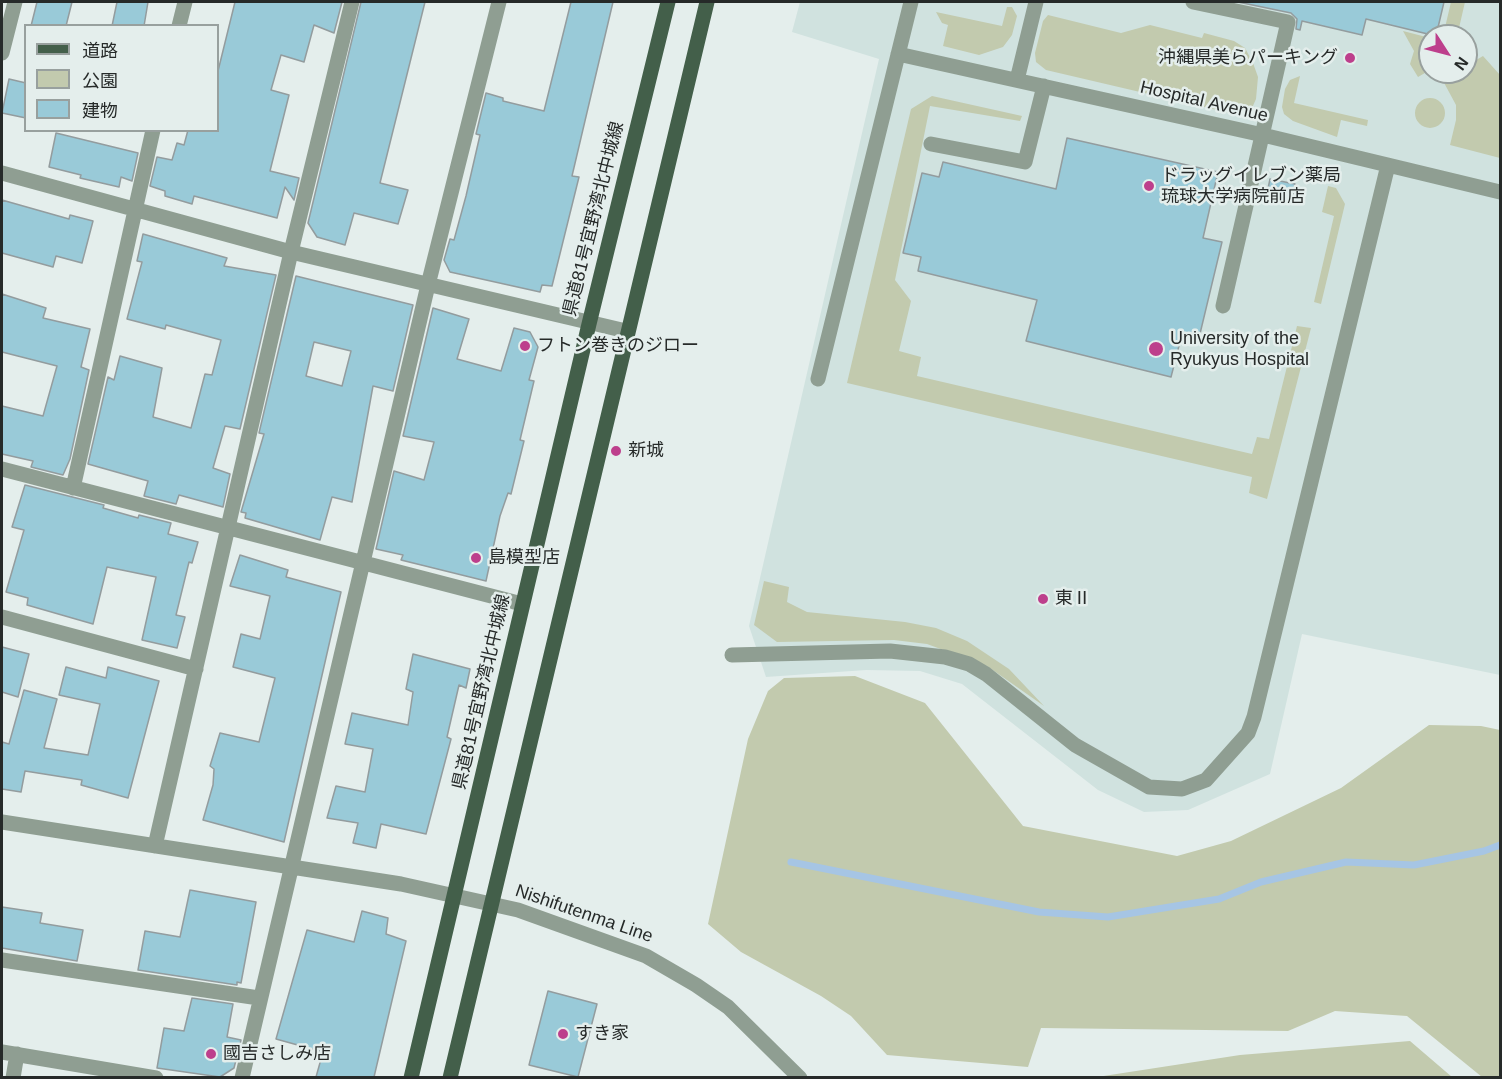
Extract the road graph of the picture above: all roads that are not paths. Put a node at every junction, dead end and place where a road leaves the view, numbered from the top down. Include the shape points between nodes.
1 (15, 2) edge
2 (185, 2) edge
3 (352, 2) edge
4 (499, 2) edge
5 (668, 2) edge
6 (707, 2) edge
7 (911, 2) edge
8 (1036, 2) edge
9 (1193, 2) edge
10 (180, 24) edge
11 (2, 53) edge
12 (898, 54) junction
13 (1017, 80) junction
14 (1044, 86) junction
15 (153, 132) edge
16 (1263, 135) junction
17 (931, 144) dead end
18 (1388, 165) junction
19 (2, 173) edge
20 (1500, 192) edge
21 (134, 209) junction
22 (291, 252) junction
23 (428, 285) junction
24 (1223, 306) dead end
25 (589, 324) junction
26 (626, 331) junction
27 (818, 379) dead end
28 (2, 469) edge
29 (73, 488) junction
30 (227, 529) junction
31 (364, 564) junction
32 (522, 604) junction
33 (2, 617) edge
34 (732, 655) dead end
35 (196, 669) junction
36 (2, 822) edge
37 (155, 846) junction
38 (289, 867) junction
39 (455, 895) junction
40 (493, 903) junction
41 (2, 960) edge
42 (259, 998) junction
43 (9, 1053) edge
44 (103, 1073) edge
45 (13, 1077) edge
46 (156, 1077) edge
47 (242, 1077) edge
48 (411, 1077) edge
49 (450, 1077) edge
50 (800, 1077) edge

1 - 11 street
2 - 10 street
3 - 22 street
4 - 23 street
5 - 25 main road, 県道81号宜野湾北中城線
6 - 26 main road
7 - 12 street
8 - 13 street
9 - 16 street via 1288,22
12 - 13 street, Hospital Avenue
12 - 27 street
13 - 14 street, Hospital Avenue
14 - 16 street, Hospital Avenue
14 - 17 street via 1025,162
15 - 21 street
16 - 18 street, Hospital Avenue
16 - 24 street
18 - 20 street, Hospital Avenue
18 - 34 street via 1254,717 1248,734 1206,780 1182,789 1140,782 1075,746 986,674 945,657 890,651
19 - 21 street
21 - 22 street
21 - 29 street
22 - 23 street
22 - 30 street
23 - 25 street
23 - 31 street
25 - 26 street
25 - 32 main road, 県道81号宜野湾北中城線
26 - 40 main road
28 - 29 street
29 - 30 street
30 - 31 street
30 - 35 street
31 - 32 street
31 - 38 street
32 - 39 main road, 県道81号宜野湾北中城線
33 - 35 street
35 - 37 street
36 - 37 street, Nishifutenma Line
37 - 38 street, Nishifutenma Line
38 - 39 street, Nishifutenma Line
38 - 42 street
39 - 40 street, Nishifutenma Line
39 - 48 main road, 県道81号宜野湾北中城線
40 - 49 main road
40 - 50 street, Nishifutenma Line via 655,960 728,1007
41 - 42 street
42 - 47 street
43 - 44 street
43 - 45 street
44 - 46 street

